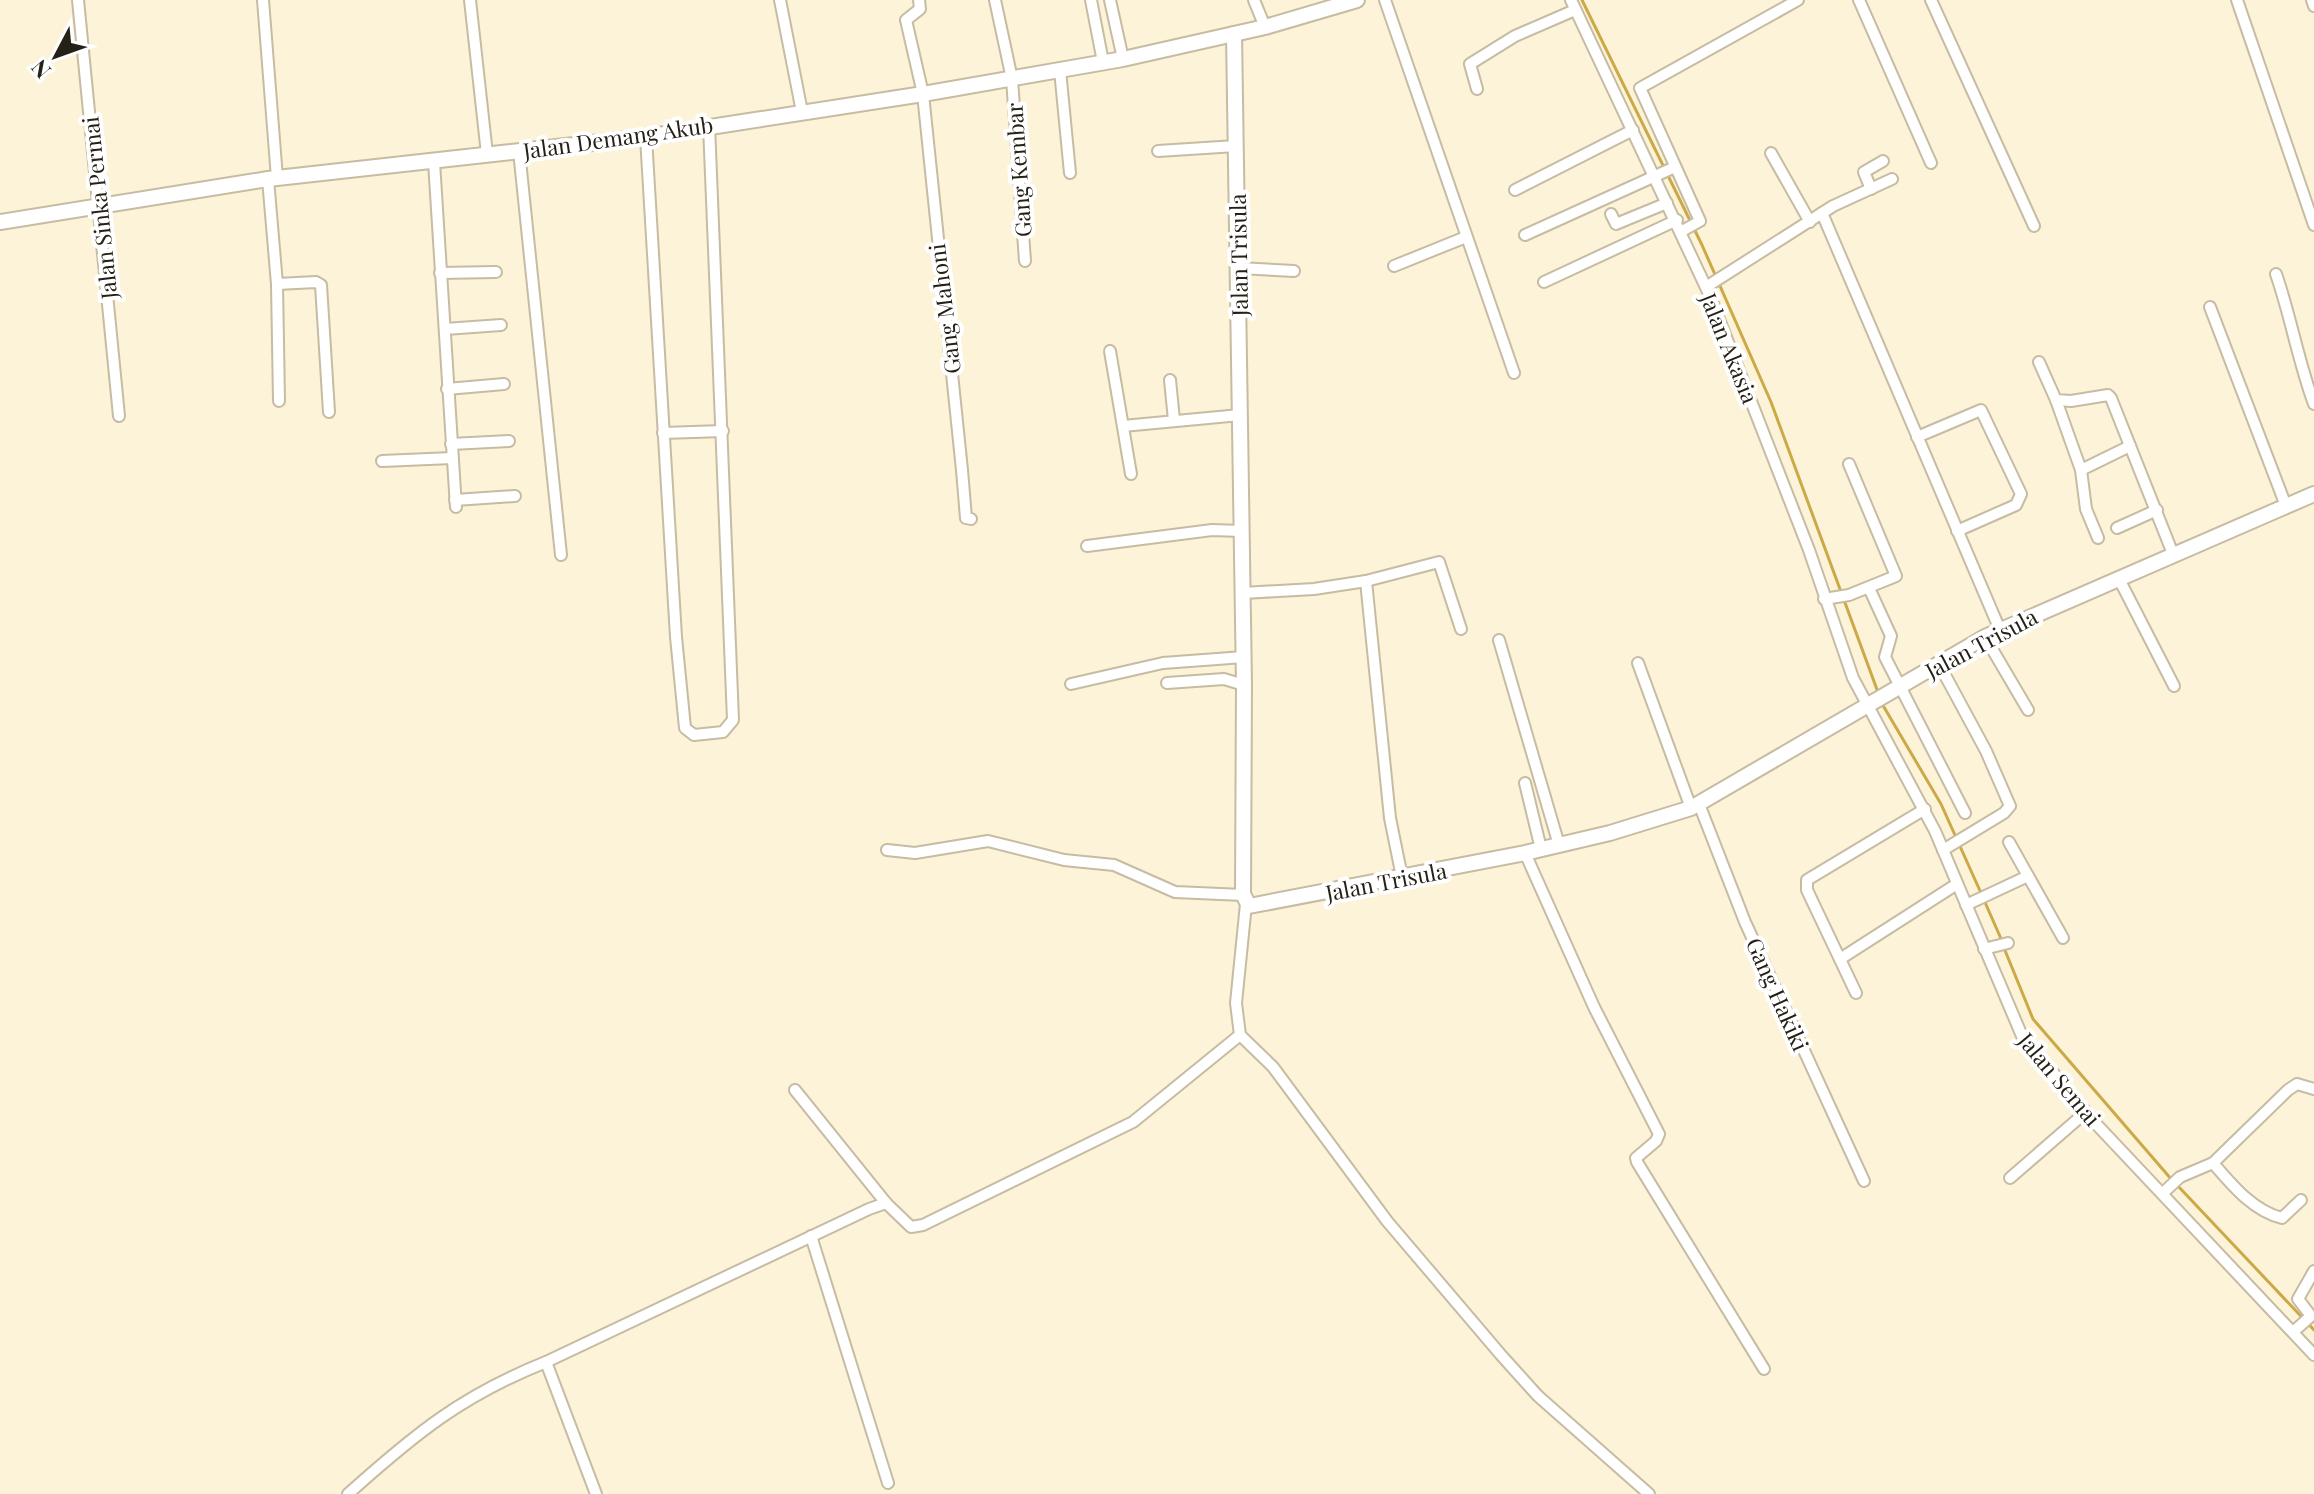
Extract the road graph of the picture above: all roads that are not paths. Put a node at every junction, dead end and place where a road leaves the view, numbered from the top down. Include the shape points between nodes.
1 (78, 0) edge
2 (263, 0) edge
3 (470, 0) edge
4 (780, 0) edge
5 (919, 0) edge
6 (995, 0) edge
7 (1091, 0) edge
8 (1110, 0) edge
9 (1254, 0) edge
10 (1357, 0) edge
11 (1385, 0) edge
12 (1798, 0) edge
13 (1859, 0) edge
14 (1931, 0) edge
15 (2237, 0) edge
16 (1573, 5) edge
17 (1265, 27) junction
18 (1234, 34) junction
19 (1123, 59) junction
20 (1103, 62) junction
21 (1060, 70) junction
22 (1012, 79) junction
23 (1477, 89) dead end
24 (923, 94) junction
25 (792, 114) junction
26 (709, 125) junction
27 (1633, 130) junction
28 (646, 137) junction
29 (1236, 146) junction
30 (519, 151) junction
31 (1158, 151) dead end
32 (1771, 153) dead end
33 (487, 154) junction
34 (1883, 161) dead end
35 (434, 162) junction
36 (1931, 163) dead end
37 (1675, 167) junction
38 (1070, 173) dead end
39 (1656, 176) junction
40 (273, 178) junction
41 (1892, 179) dead end
42 (1871, 189) junction
43 (1515, 190) dead end
44 (1667, 203) junction
45 (101, 204) junction
46 (1822, 213) junction
47 (1611, 214) dead end
48 (1677, 220) junction
49 (0, 222) edge
50 (1810, 222) junction
51 (2314, 225) edge
52 (2034, 226) dead end
53 (1684, 230) junction
54 (1525, 235) dead end
55 (1466, 237) junction
56 (1025, 261) dead end
57 (1394, 266) dead end
58 (1239, 268) junction
59 (1294, 271) dead end
60 (496, 272) dead end
61 (440, 273) junction
62 (2276, 274) dead end
63 (1544, 282) dead end
64 (277, 284) junction
65 (1711, 284) junction
66 (2210, 307) dead end
67 (501, 325) dead end
68 (445, 329) junction
69 (1110, 351) dead end
70 (2039, 362) dead end
71 (1514, 373) dead end
72 (1170, 380) dead end
73 (504, 384) dead end
74 (447, 389) junction
75 (2056, 400) junction
76 (279, 401) dead end
77 (2314, 404) edge
78 (329, 412) dead end
79 (1240, 415) junction
80 (119, 416) dead end
81 (1174, 420) junction
82 (1123, 426) junction
83 (723, 431) junction
84 (663, 433) junction
85 (1917, 437) junction
86 (509, 441) dead end
87 (451, 444) junction
88 (2130, 446) junction
89 (452, 458) junction
90 (382, 461) dead end
91 (1849, 464) dead end
92 (2081, 470) junction
93 (1131, 474) dead end
94 (2314, 494) edge
95 (515, 496) dead end
96 (2286, 506) junction
97 (2157, 510) junction
98 (971, 519) dead end
99 (2117, 528) dead end
100 (1242, 531) junction
101 (1957, 531) junction
102 (2098, 538) dead end
103 (1087, 546) dead end
104 (2173, 554) junction
105 (561, 555) dead end
106 (2119, 579) junction
107 (1366, 581) junction
108 (1869, 588) junction
109 (1243, 593) junction
110 (1825, 599) junction
111 (1461, 629) dead end
112 (2000, 630) junction
113 (1985, 637) junction
114 (1499, 640) dead end
115 (1244, 657) junction
116 (1638, 663) dead end
117 (1939, 664) junction
118 (1167, 683) dead end
119 (1071, 684) dead end
120 (1244, 685) junction
121 (2174, 686) dead end
122 (1900, 687) junction
123 (1873, 703) junction
124 (2028, 710) dead end
125 (1525, 783) dead end
126 (1695, 806) junction
127 (1925, 809) junction
128 (1965, 813) dead end
129 (2009, 842) dead end
130 (1559, 845) junction
131 (1946, 848) junction
132 (1541, 849) junction
133 (887, 850) dead end
134 (1525, 853) junction
135 (2028, 876) junction
136 (1402, 877) junction
137 (1957, 884) junction
138 (1244, 900) junction
139 (1971, 903) junction
140 (2063, 938) dead end
141 (1840, 959) junction
142 (1856, 993) dead end
143 (1240, 1035) junction
144 (2314, 1089) edge
145 (795, 1090) dead end
146 (2086, 1112) junction
147 (2213, 1163) junction
148 (2010, 1178) dead end
149 (1864, 1181) dead end
150 (2164, 1192) junction
151 (2301, 1200) dead end
152 (879, 1205) junction
153 (811, 1236) junction
154 (2314, 1271) edge
155 (2311, 1318) edge
156 (2295, 1330) junction
157 (2314, 1355) edge
158 (546, 1362) junction
159 (1764, 1369) dead end
160 (888, 1483) dead end
161 (348, 1494) edge
162 (596, 1494) edge
163 (1649, 1494) edge

1 - 45 street, Jalan Sinka Permai
2 - 40 street
3 - 33 street
4 - 25 street
5 - 24 street, Gang Mahoni via 920,9 906,20
6 - 22 street, Gang Kembar
7 - 20 street
8 - 19 street
9 - 17 street
10 - 17 street, Jalan Demang Akub
11 - 55 street
12 - 37 street via 1640,88
13 - 36 street
14 - 52 street
15 - 51 street
16 - 23 street via 1470,64
16 - 27 street, Jalan Akasia
17 - 18 street, Jalan Demang Akub
18 - 19 street, Jalan Demang Akub
18 - 29 street, Jalan Trisula
19 - 20 street, Jalan Demang Akub
20 - 21 street, Jalan Demang Akub
21 - 22 street, Jalan Demang Akub
21 - 38 street
22 - 24 street, Jalan Demang Akub
22 - 56 street, Gang Kembar
24 - 25 street, Jalan Demang Akub
24 - 98 street, Gang Mahoni via 963,512
25 - 26 street, Jalan Demang Akub
26 - 28 street, Jalan Demang Akub
26 - 83 street
27 - 39 street, Jalan Akasia
27 - 43 street
28 - 30 street, Jalan Demang Akub
28 - 84 street
29 - 31 street
29 - 58 street, Jalan Trisula
30 - 33 street, Jalan Demang Akub
30 - 105 street
32 - 50 street
33 - 35 street, Jalan Demang Akub
34 - 42 street via 1865,171
35 - 40 street, Jalan Demang Akub
35 - 61 street
37 - 39 street
37 - 53 street via 1696,210 1698,224
39 - 44 street, Jalan Akasia
39 - 54 street
40 - 45 street, Jalan Demang Akub
40 - 64 street
41 - 42 street
42 - 46 street
44 - 47 street via 1616,224
44 - 48 street, Jalan Akasia
45 - 49 street, Jalan Demang Akub
45 - 80 street, Jalan Sinka Permai
46 - 50 street
46 - 85 street
48 - 53 street, Jalan Akasia
48 - 63 street
50 - 65 street
53 - 65 street, Jalan Akasia
55 - 57 street
55 - 71 street
58 - 59 street
58 - 79 street, Jalan Trisula
60 - 61 street
61 - 68 street
62 - 77 street
64 - 76 street
64 - 78 street via 321,285
65 - 110 street, Jalan Akasia
66 - 96 street
67 - 68 street
68 - 74 street
69 - 82 street
70 - 75 street
72 - 81 street
73 - 74 street
74 - 87 street
75 - 88 street via 2108,395
75 - 92 street
79 - 81 street
79 - 100 street, Jalan Trisula
81 - 82 street
82 - 93 street
83 - 84 street
83 - 84 street via 733,720 723,732 694,735 685,728
85 - 101 street
85 - 101 street via 1981,410 2021,494 2016,505
86 - 87 street
87 - 89 street
88 - 92 street
88 - 97 street
89 - 90 street
89 - 95 street via 456,503
91 - 108 street via 1896,576
92 - 102 street via 2086,509
94 - 96 street, Jalan Trisula
96 - 104 street, Jalan Trisula
97 - 99 street
97 - 104 street
100 - 103 street
100 - 109 street, Jalan Trisula
101 - 112 street
104 - 106 street, Jalan Trisula
106 - 112 street, Jalan Trisula
106 - 121 street
107 - 109 street
107 - 111 street via 1439,562
107 - 136 street via 1390,818
108 - 110 street
108 - 122 street via 1891,636 1885,657
109 - 115 street, Jalan Trisula
110 - 123 street, Jalan Akasia
112 - 113 street, Jalan Trisula
113 - 117 street, Jalan Trisula
113 - 124 street
114 - 130 street
115 - 119 street via 1163,663
115 - 120 street, Jalan Trisula
116 - 126 street, Gang Hakiki
117 - 122 street, Jalan Trisula
117 - 131 street via 2010,806
118 - 120 street via 1224,679
120 - 138 street, Jalan Trisula
122 - 123 street, Jalan Trisula
122 - 128 street
123 - 126 street, Jalan Trisula
123 - 127 street, Jalan Semai
125 - 132 street
126 - 130 street, Jalan Trisula
126 - 149 street, Gang Hakiki
127 - 131 street, Jalan Semai
127 - 141 street via 1807,880
129 - 135 street
130 - 132 street, Jalan Trisula
131 - 137 street, Jalan Semai
132 - 134 street, Jalan Trisula
133 - 138 street via 915,853 988,841 1064,860 1114,865 1175,892
134 - 136 street, Jalan Trisula
134 - 159 street via 1594,1007 1659,1134 1637,1162
135 - 139 street
135 - 140 street
136 - 138 street, Jalan Trisula
137 - 139 street, Jalan Semai
137 - 141 street
138 - 143 street via 1236,1003
139 - 146 street, Jalan Semai via 1995,946 2022,1036
141 - 142 street
143 - 152 street via 1133,1122 923,1225 911,1227
143 - 163 street via 1273,1067 1387,1221 1501,1355 1538,1396
144 - 147 street via 2306,1084 2288,1090
145 - 152 street
146 - 148 street
146 - 150 street, Jalan Semai
147 - 150 street via 2180,1177
147 - 151 street via 2234,1187 2272,1215 2282,1218
150 - 156 street, Jalan Semai
152 - 153 street
153 - 158 street
153 - 160 street
154 - 155 street via 2299,1296
155 - 156 street
156 - 157 street, Jalan Semai
158 - 161 street via 493,1383 441,1414
158 - 162 street

